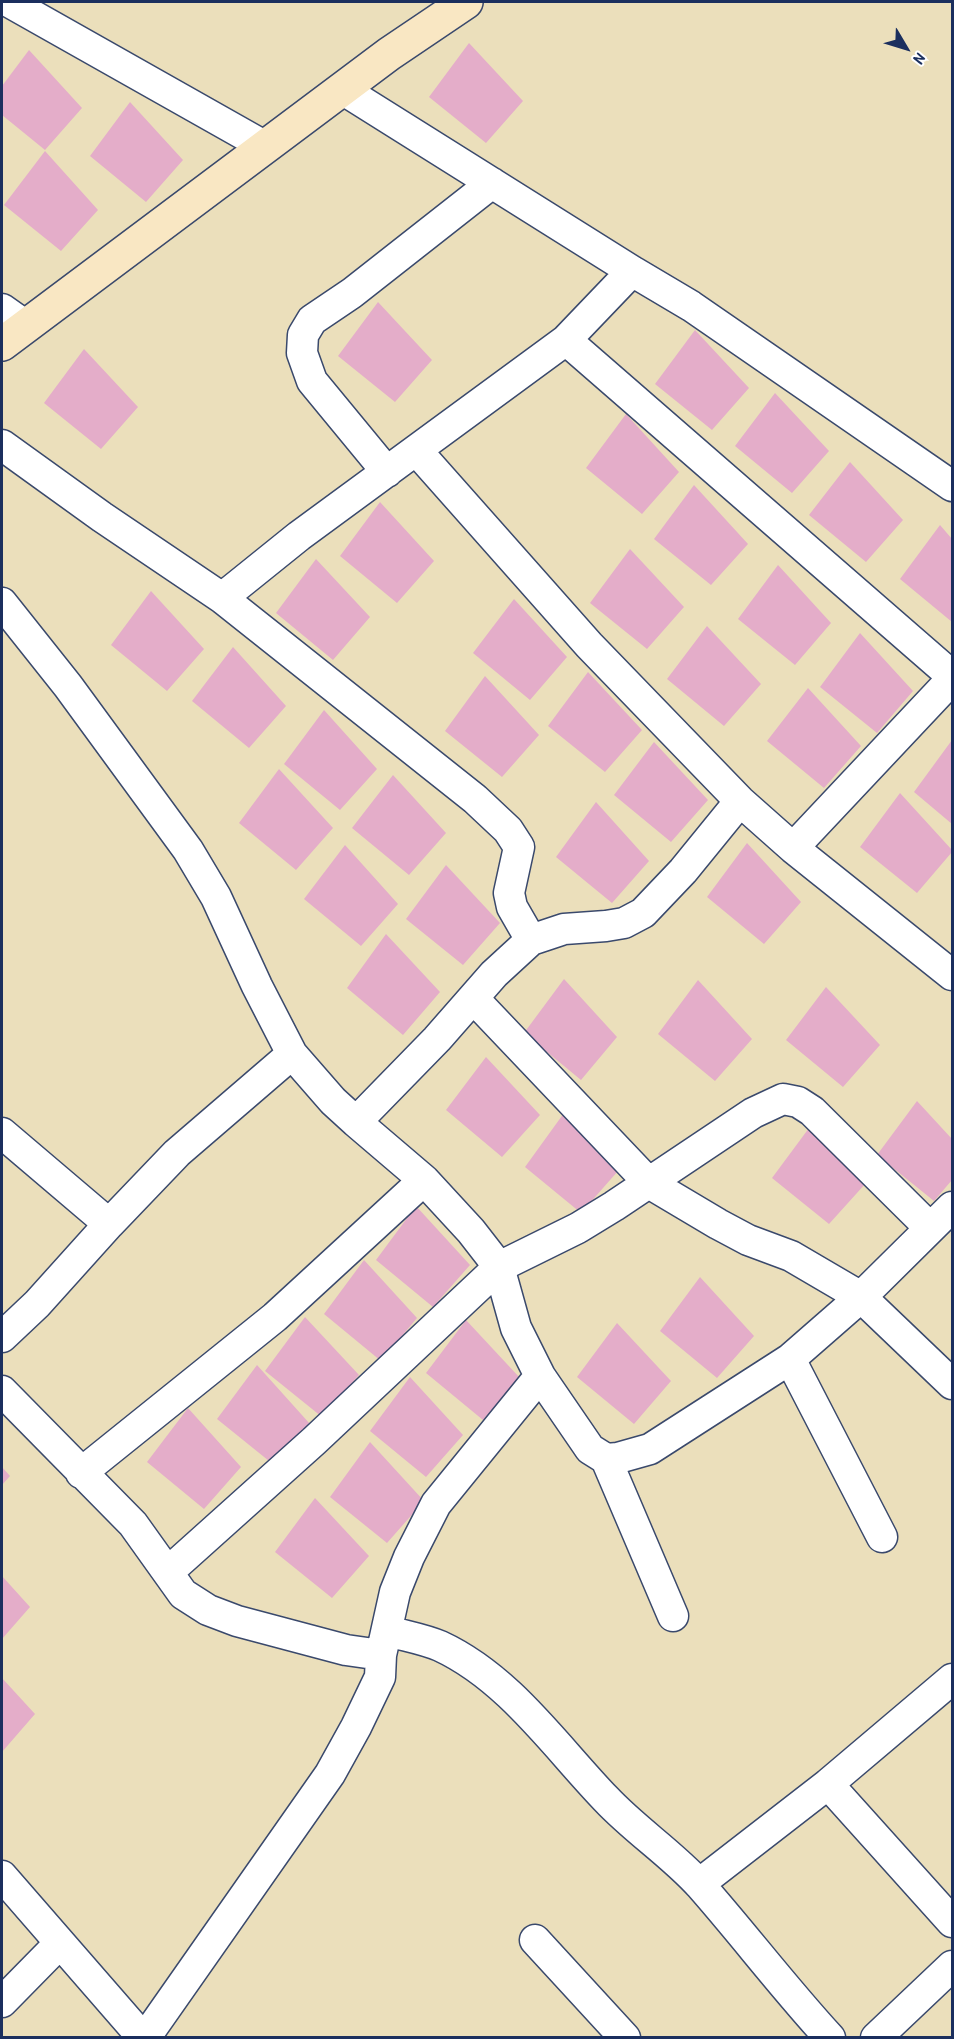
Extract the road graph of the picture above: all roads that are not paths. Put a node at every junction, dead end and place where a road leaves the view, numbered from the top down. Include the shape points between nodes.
1 (9, 2) edge
2 (466, 2) edge
3 (342, 89) junction
4 (266, 147) junction
5 (492, 183) junction
6 (632, 271) junction
7 (10, 326) edge
8 (566, 340) junction
9 (2, 445) edge
10 (417, 451) junction
11 (387, 472) junction
12 (952, 486) edge
13 (222, 598) junction
14 (2, 603) edge
15 (952, 677) edge
16 (740, 801) junction
17 (793, 848) junction
18 (531, 940) junction
19 (952, 975) edge
20 (473, 998) junction
21 (292, 1054) junction
22 (356, 1122) junction
23 (2, 1133) edge
24 (424, 1180) junction
25 (648, 1183) junction
26 (952, 1207) edge
27 (109, 1224) junction
28 (930, 1228) junction
29 (499, 1267) junction
30 (861, 1297) junction
31 (2, 1337) edge
32 (790, 1359) junction
33 (540, 1376) junction
34 (952, 1384) edge
35 (2, 1391) edge
36 (606, 1459) junction
37 (81, 1473) junction
38 (882, 1537) dead end
39 (168, 1572) junction
40 (673, 1616) dead end
41 (385, 1643) junction
42 (948, 1692) edge
43 (828, 1784) junction
44 (2, 1876) edge
45 (699, 1884) junction
46 (952, 1922) edge
47 (535, 1940) dead end
48 (60, 1943) junction
49 (952, 1966) edge
50 (2, 2002) edge
51 (144, 2037) edge
52 (626, 2037) edge
53 (830, 2037) edge
54 (876, 2037) edge

1 - 4 street
2 - 3 street
3 - 4 street
3 - 5 street
4 - 7 street
5 - 6 street
5 - 11 street via 312,320 303,335 302,353 312,381
6 - 8 street
6 - 12 street via 691,306
8 - 10 street
8 - 15 street
9 - 13 street
10 - 11 street
10 - 16 street via 589,645
11 - 13 street
13 - 18 street via 475,799 508,830 519,847 509,893 512,907
14 - 21 street via 188,850 216,897
15 - 17 street
16 - 17 street
16 - 18 street via 643,913 624,922 564,929
17 - 19 street
18 - 20 street
20 - 22 street
20 - 25 street
21 - 22 street
21 - 27 street via 177,1153
22 - 24 street
23 - 27 street
24 - 29 street
24 - 37 street via 275,1317
25 - 28 street via 753,1113 783,1099 812,1111
25 - 29 street via 578,1228
25 - 30 street via 718,1224 790,1256
26 - 28 street
27 - 31 street
28 - 30 street
29 - 33 street via 516,1328
29 - 39 street
30 - 32 street
30 - 34 street
32 - 36 street via 650,1449
32 - 38 street
33 - 36 street via 590,1449
33 - 41 street via 436,1504 395,1592
35 - 37 street
36 - 40 street
37 - 39 street via 133,1524
39 - 41 street via 183,1594 208,1610 237,1621 346,1650
41 - 45 street via 439,1646 462,1657 498,1684 608,1801
41 - 51 street via 380,1677 330,1774
42 - 43 street
43 - 45 street
43 - 46 street
44 - 48 street
45 - 53 street via 790,1995
47 - 52 street
48 - 50 street
48 - 51 street
49 - 54 street

